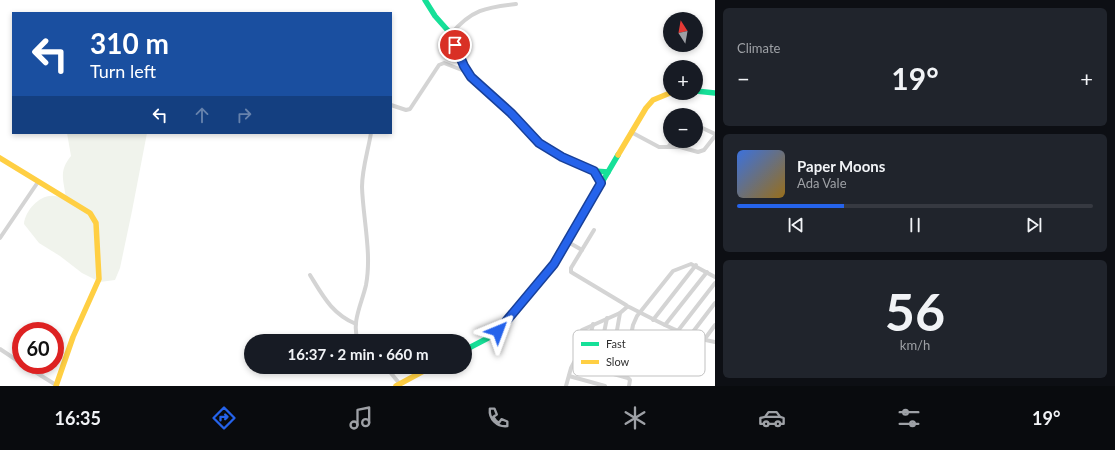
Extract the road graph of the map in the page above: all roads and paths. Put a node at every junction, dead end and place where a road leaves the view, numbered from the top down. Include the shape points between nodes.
1 (425, 0) edge
2 (516, 4) dead end
3 (451, 34) junction
4 (467, 72) junction
5 (703, 91) edge
6 (715, 93) edge
7 (663, 96) edge
8 (392, 105) edge
9 (703, 129) edge
10 (631, 132) junction
11 (371, 134) edge
12 (715, 135) edge
13 (663, 146) edge
14 (684, 148) edge
15 (0, 158) edge
16 (594, 171) junction
17 (608, 172) junction
18 (38, 182) junction
19 (601, 183) junction
20 (594, 230) dead end
21 (0, 238) edge
22 (568, 242) junction
23 (582, 250) junction
24 (696, 265) junction
25 (707, 272) junction
26 (310, 275) dead end
27 (715, 277) edge
28 (715, 283) edge
29 (715, 303) edge
30 (627, 306) junction
31 (640, 312) junction
32 (620, 313) junction
33 (607, 318) junction
34 (653, 320) junction
35 (356, 324) junction
36 (593, 324) junction
37 (665, 325) junction
38 (715, 325) edge
39 (582, 330) edge
40 (592, 330) edge
41 (605, 330) edge
42 (617, 330) edge
43 (632, 330) edge
44 (674, 330) edge
45 (679, 330) edge
46 (695, 330) edge
47 (357, 334) edge
48 (705, 339) edge
49 (705, 340) edge
50 (715, 342) edge
51 (472, 346) edge
52 (0, 349) edge
53 (12, 357) edge
54 (573, 366) edge
55 (38, 374) edge
56 (390, 374) edge
57 (418, 374) edge
58 (569, 376) junction
59 (621, 376) edge
60 (397, 385) edge
61 (56, 386) edge
62 (566, 386) edge
63 (605, 386) edge
64 (629, 386) edge

1 - 3 street
2 - 3 street via 486,8 472,14
3 - 4 street
4 - 8 street via 448,63 439,65 410,109
4 - 16 street via 539,143 562,157
5 - 6 street
7 - 10 street via 653,100
9 - 12 street
10 - 13 street via 653,144
10 - 17 street
11 - 35 street via 362,185 366,220 366,283
12 - 14 street via 701,152
15 - 18 street
16 - 17 street
16 - 19 street
17 - 19 street
18 - 21 street
18 - 61 street via 94,217 98,244 99,279 73,337
19 - 22 street
20 - 23 street
22 - 23 street
22 - 51 street via 554,264 506,323 488,338
23 - 30 street via 571,270 572,274
24 - 25 street
24 - 31 street via 686,265 673,271
24 - 34 street
25 - 27 street
25 - 37 street
26 - 35 street via 332,309 344,319
28 - 45 street
29 - 46 street
30 - 31 street
30 - 32 street
31 - 34 street
31 - 43 street via 634,320
32 - 33 street
32 - 42 street
33 - 36 street
33 - 41 street
34 - 37 street
35 - 47 street
36 - 39 street
36 - 40 street
37 - 44 street
38 - 48 street
49 - 50 street
52 - 53 street
54 - 58 street
55 - 61 street
56 - 60 street
57 - 60 street
58 - 62 street
58 - 63 street
59 - 64 street via 630,380

